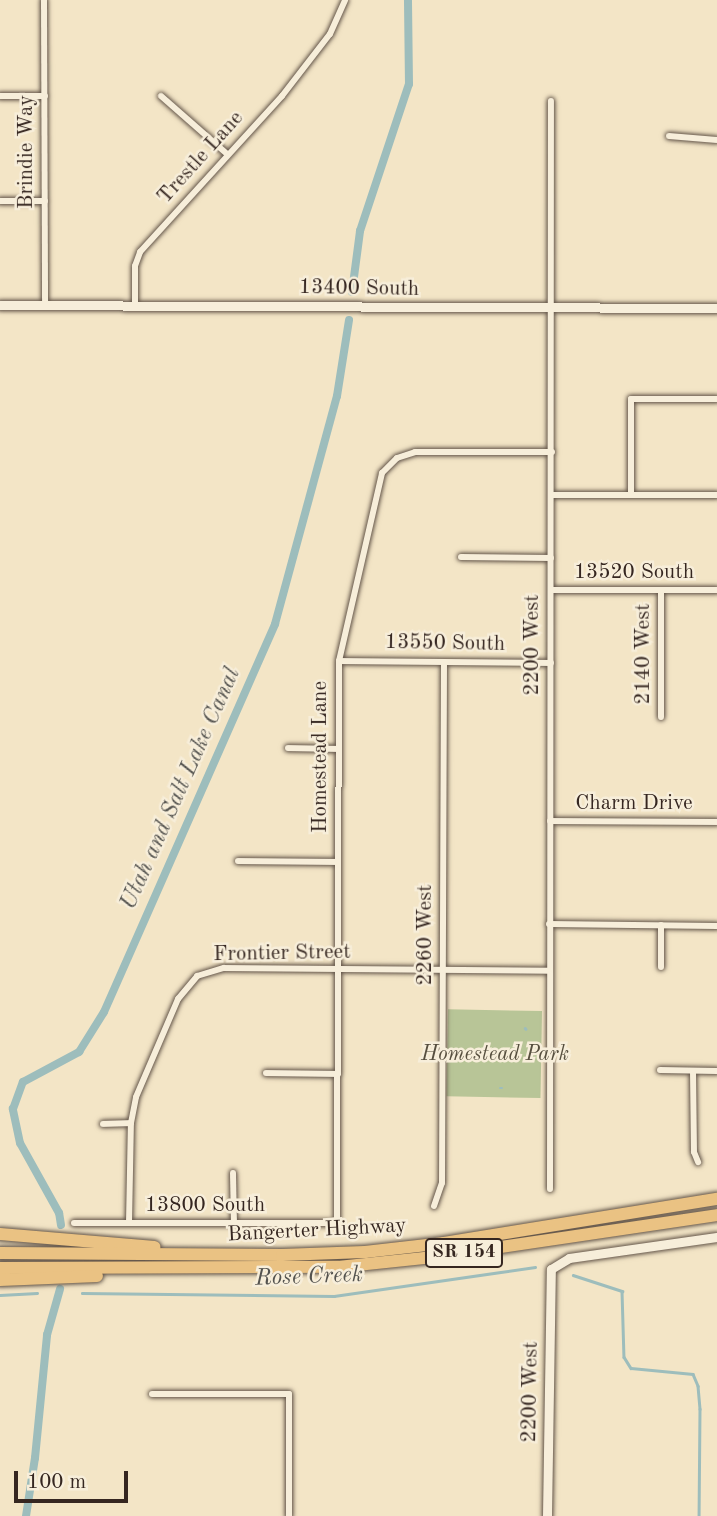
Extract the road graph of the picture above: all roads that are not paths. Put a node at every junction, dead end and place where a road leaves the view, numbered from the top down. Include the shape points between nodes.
1 (44, 0) edge
2 (345, 0) edge
3 (0, 96) edge
4 (45, 96) junction
5 (161, 96) dead end
6 (551, 101) dead end
7 (668, 136) dead end
8 (717, 140) edge
9 (227, 154) junction
10 (0, 201) edge
11 (45, 201) junction
12 (0, 305) edge
13 (45, 305) junction
14 (135, 305) junction
15 (552, 308) junction
16 (717, 308) edge
17 (717, 399) edge
18 (552, 452) junction
19 (552, 495) junction
20 (631, 495) junction
21 (717, 495) edge
22 (461, 557) dead end
23 (551, 558) junction
24 (551, 590) junction
25 (717, 590) edge
26 (661, 591) junction
27 (339, 660) junction
28 (444, 662) junction
29 (551, 663) junction
30 (661, 716) dead end
31 (288, 748) dead end
32 (338, 749) junction
33 (550, 821) junction
34 (717, 822) edge
35 (238, 861) dead end
36 (338, 862) junction
37 (549, 924) junction
38 (661, 925) junction
39 (717, 926) edge
40 (661, 967) dead end
41 (338, 970) junction
42 (444, 970) junction
43 (549, 971) junction
44 (660, 1070) dead end
45 (693, 1071) junction
46 (717, 1071) edge
47 (266, 1073) dead end
48 (338, 1074) junction
49 (131, 1123) junction
50 (103, 1124) dead end
51 (698, 1162) dead end
52 (233, 1172) dead end
53 (550, 1189) dead end
54 (717, 1199) edge
55 (434, 1206) dead end
56 (717, 1215) edge
57 (74, 1223) dead end
58 (129, 1223) junction
59 (234, 1223) junction
60 (337, 1223) joint
61 (0, 1234) edge
62 (717, 1237) edge
63 (0, 1253) edge
64 (255, 1255) junction
65 (0, 1268) edge
66 (209, 1269) junction
67 (0, 1280) edge
68 (152, 1394) dead end
69 (289, 1516) edge
70 (547, 1516) edge

1 - 4 street, Brindie Way
2 - 9 street, Trestle Lane via 336,25 322,44 282,96
3 - 4 street
4 - 11 street, Brindie Way
5 - 9 street
6 - 15 street, 2200 West
7 - 8 street
9 - 14 street, Trestle Lane via 140,252 135,267
10 - 11 street
11 - 13 street, Brindie Way
12 - 13 street, 13400 South
13 - 14 street, 13400 South
14 - 15 street, 13400 South
15 - 16 street, 13400 South
15 - 18 street, 2200 West
17 - 20 street via 631,399
18 - 19 street, 2200 West
18 - 27 street, Homestead Lane via 415,452 397,458 382,473
19 - 20 street
19 - 23 street, 2200 West
20 - 21 street
22 - 23 street
23 - 24 street, 2200 West
24 - 26 street, 13520 South
24 - 29 street, 2200 West
25 - 26 street, 13520 South
26 - 30 street, 2140 West
27 - 28 street, 13550 South
27 - 32 street, Homestead Lane
28 - 29 street, 13550 South
28 - 42 street, 2260 West
29 - 33 street, 2200 West
31 - 32 street
32 - 36 street, Homestead Lane
33 - 34 street, Charm Drive
33 - 37 street, 2200 West
35 - 36 street
36 - 41 street, Homestead Lane
37 - 38 street
37 - 43 street, 2200 West
38 - 39 street
38 - 40 street
41 - 42 street, Frontier Street
41 - 48 street, Homestead Lane
41 - 49 street, Frontier Street via 224,968 197,976 178,999 136,1097
42 - 43 street, Frontier Street
42 - 55 street, 2260 West via 442,1183
43 - 53 street, 2200 West
44 - 45 street
45 - 46 street
45 - 51 street
47 - 48 street
48 - 60 street, Homestead Lane
49 - 50 street
49 - 58 street, Frontier Street
52 - 59 street
54 - 64 highway, Bangerter Highway / SR 154 via 421,1246
56 - 66 highway, Bangerter Highway / SR 154 via 396,1262
57 - 58 street, 13800 South
58 - 59 street, 13800 South
59 - 60 street, 13800 South
61 - 64 highway
62 - 70 street, 2200 West via 569,1258 551,1269
63 - 64 highway, Bangerter Highway / SR 154
65 - 66 highway, Bangerter Highway / SR 154
66 - 67 highway
68 - 69 street via 289,1394

